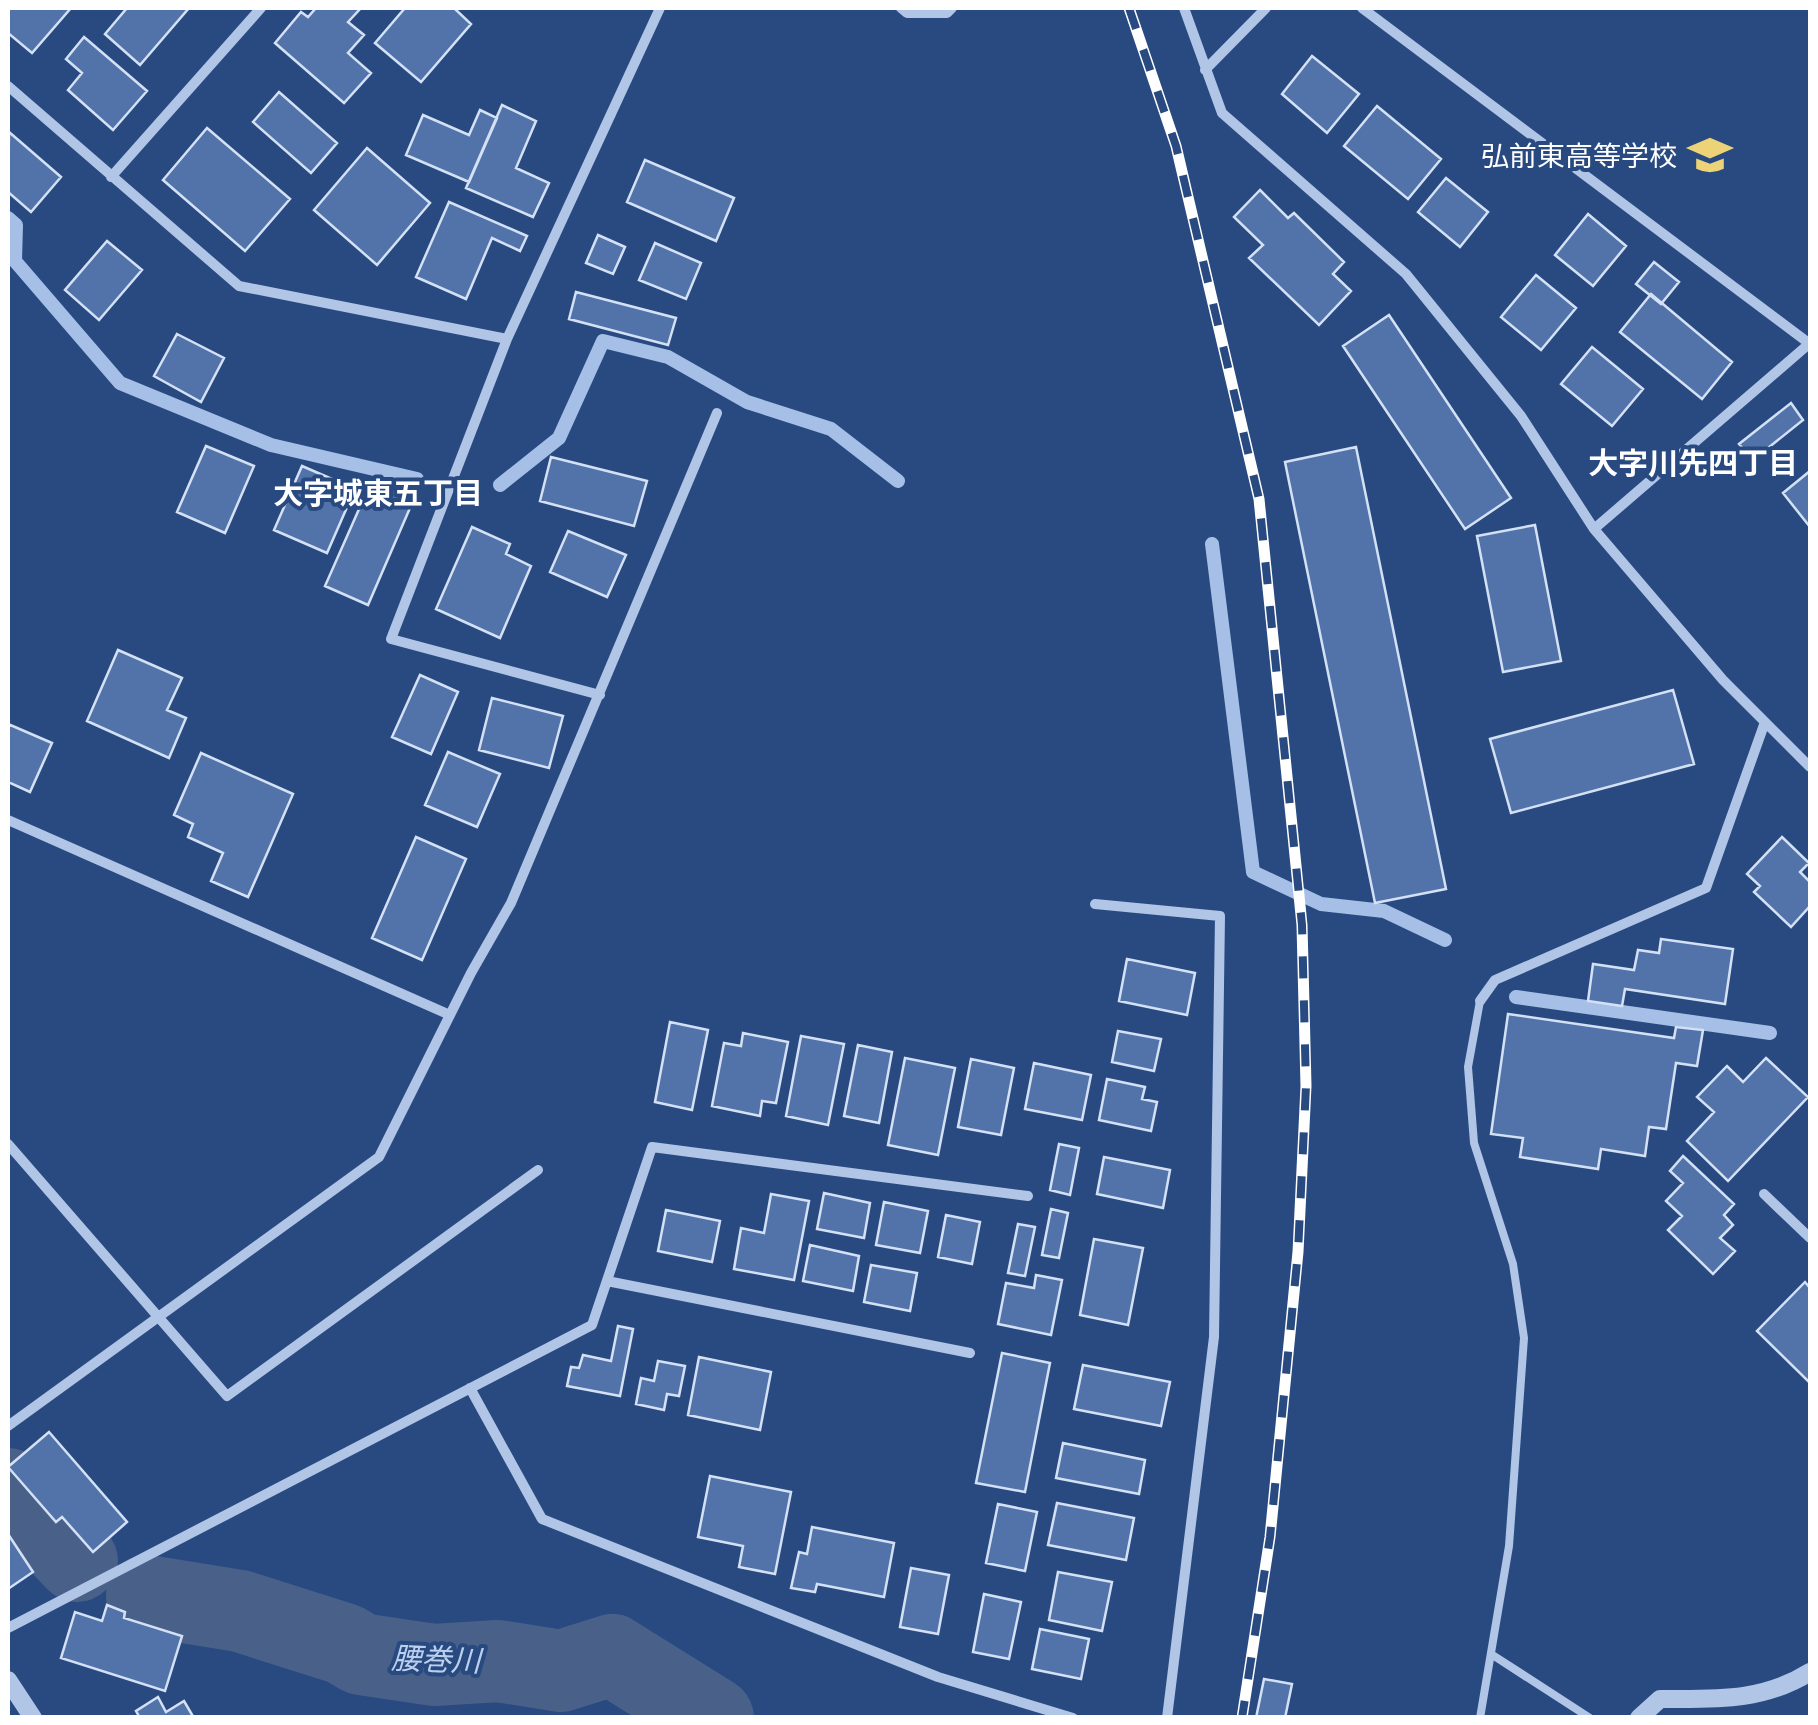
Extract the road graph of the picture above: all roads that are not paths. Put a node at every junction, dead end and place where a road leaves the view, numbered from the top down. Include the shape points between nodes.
1 (260, 8) edge
2 (660, 8) edge
3 (901, 8) edge
4 (952, 8) edge
5 (1184, 8) edge
6 (1266, 8) edge
7 (1362, 8) edge
8 (1205, 70) junction
9 (8, 86) edge
10 (112, 177) junction
11 (507, 340) junction
12 (1810, 344) edge
13 (717, 412) dead end
14 (1594, 529) junction
15 (600, 695) junction
16 (1765, 722) junction
17 (1810, 768) edge
18 (8, 820) edge
19 (1096, 904) dead end
20 (1480, 1001) joint
21 (450, 1015) junction
22 (8, 1144) edge
23 (538, 1170) dead end
24 (1764, 1194) dead end
25 (1028, 1196) dead end
26 (1810, 1238) edge
27 (608, 1280) junction
28 (158, 1317) junction
29 (970, 1353) dead end
30 (470, 1388) junction
31 (8, 1426) edge
32 (8, 1628) edge
33 (1491, 1654) junction
34 (1810, 1672) edge
35 (8, 1680) edge
36 (33, 1718) edge
37 (1073, 1718) edge
38 (1167, 1718) edge
39 (1480, 1718) edge
40 (1590, 1718) edge
41 (1639, 1718) edge

1 - 10 street
2 - 11 street
3 - 4 street
5 - 8 street
6 - 8 street
7 - 12 street
8 - 14 street via 1222,113 1406,274 1521,416
9 - 10 street
10 - 11 street via 239,286
11 - 15 street via 392,638
12 - 14 street
13 - 15 street
14 - 16 street
15 - 21 street via 512,903
16 - 17 street
16 - 20 street via 1706,888 1495,980
18 - 21 street
19 - 38 street via 1220,916 1214,1337
20 - 33 lane via 1468,1067 1474,1143 1513,1264 1524,1338 1509,1546
21 - 28 street via 380,1157
22 - 28 street
23 - 28 street via 227,1396
24 - 26 street
25 - 27 street via 652,1147
27 - 29 street
27 - 30 street via 592,1325
28 - 31 street
30 - 32 street
30 - 37 street via 542,1520 938,1677
33 - 39 lane
33 - 40 lane
34 - 41 street via 1779,1691 1746,1698 1660,1700
35 - 36 street

